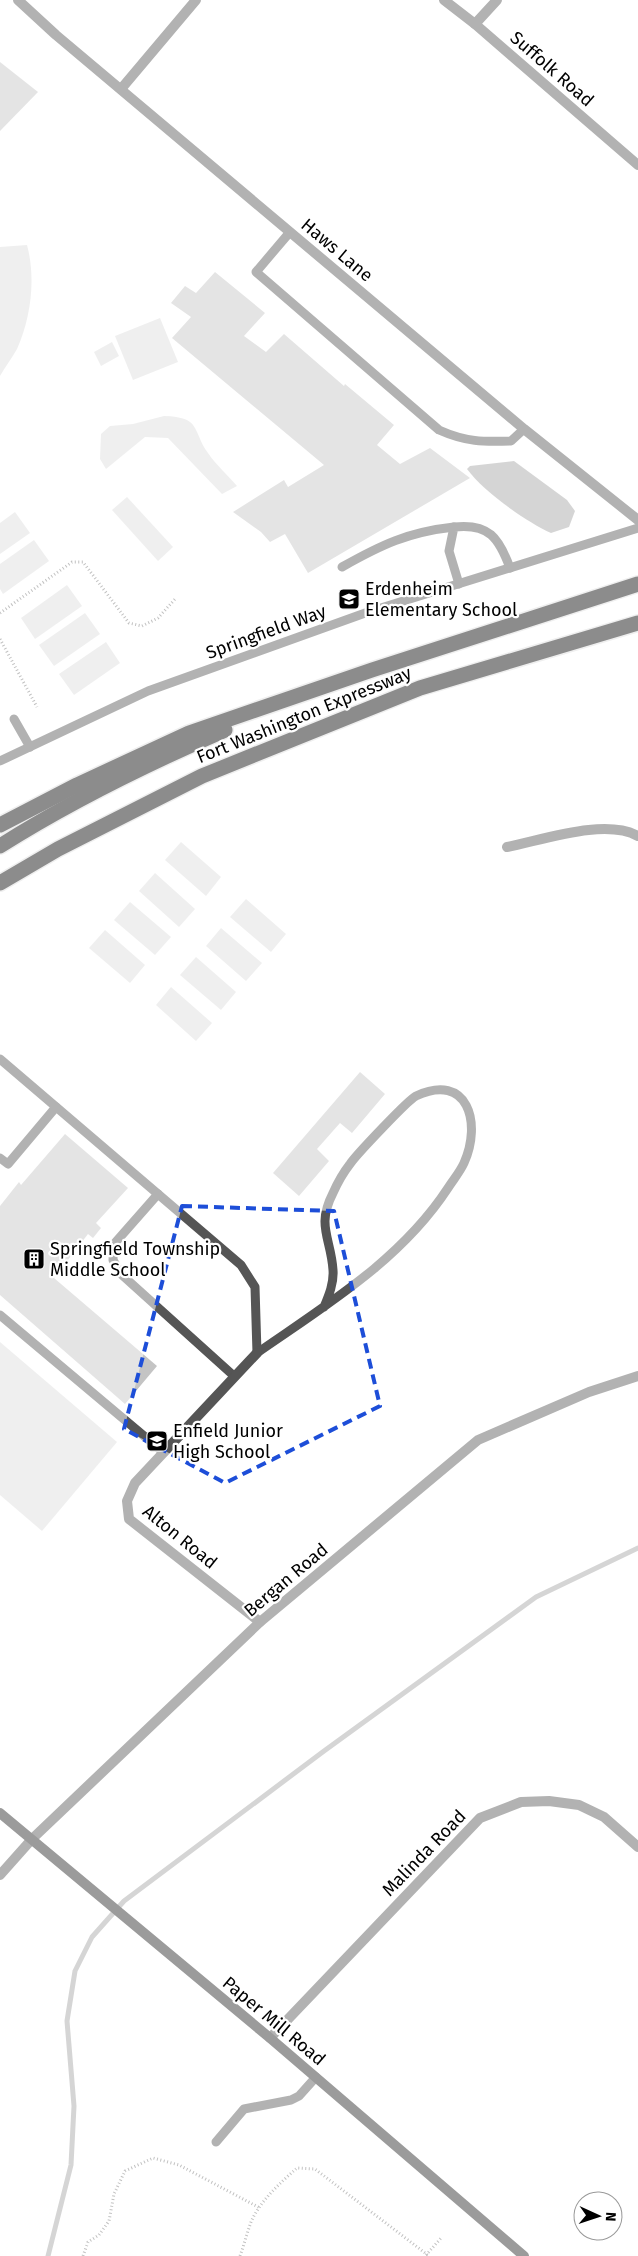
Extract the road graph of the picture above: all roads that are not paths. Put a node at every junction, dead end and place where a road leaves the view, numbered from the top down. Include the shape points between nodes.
1 (18, 0) edge
2 (196, 0) edge
3 (444, 0) edge
4 (497, 0) edge
5 (475, 24) junction
6 (121, 89) junction
7 (638, 165) edge
8 (290, 232) junction
9 (524, 430) junction
10 (638, 520) edge
11 (454, 526) junction
12 (638, 528) edge
13 (342, 567) dead end
14 (510, 568) junction
15 (459, 584) junction
16 (638, 584) edge
17 (638, 623) edge
18 (372, 670) junction
19 (14, 719) dead end
20 (30, 746) junction
21 (0, 761) edge
22 (0, 825) edge
23 (638, 836) edge
24 (0, 846) edge
25 (507, 847) dead end
26 (0, 883) edge
27 (0, 1059) edge
28 (56, 1107) junction
29 (0, 1158) edge
30 (158, 1194) junction
31 (324, 1307) junction
32 (0, 1315) edge
33 (257, 1353) junction
34 (234, 1376) junction
35 (638, 1376) edge
36 (163, 1452) junction
37 (260, 1622) junction
38 (0, 1813) edge
39 (32, 1839) junction
40 (638, 1847) edge
41 (0, 1875) edge
42 (270, 2038) junction
43 (316, 2077) junction
44 (216, 2142) dead end
45 (524, 2256) edge

1 - 6 street, Haws Lane
2 - 6 street
3 - 5 street, Suffolk Road
4 - 5 street
5 - 7 street, Suffolk Road
6 - 8 street, Haws Lane
8 - 9 street, Haws Lane
8 - 9 lane via 256,272 439,430 460,439 480,442 511,441
9 - 10 street, Haws Lane
11 - 13 lane via 388,542
11 - 14 lane via 484,529 496,537
11 - 15 lane via 449,551
12 - 14 lane, Springfield Way
14 - 15 lane, Springfield Way
15 - 20 lane, Springfield Way via 368,612 148,692
16 - 18 highway
17 - 26 highway, Fort Washington Expressway via 420,688 202,776 58,849
18 - 22 highway via 189,733
18 - 24 highway via 188,746 52,814
19 - 20 lane
20 - 21 lane, Springfield Way
23 - 25 street via 629,831 593,829
27 - 28 lane
28 - 29 lane via 8,1164
28 - 30 lane
30 - 33 lane via 241,1265 255,1287
30 - 34 lane via 114,1244 113,1260 122,1275
31 - 31 lane via 389,1258 431,1214 464,1163 473,1134 470,1112 464,1101 450,1092 436,1090 414,1097 350,1164 333,1193 324,1211 333,1272
31 - 33 lane
32 - 36 lane
33 - 34 street, Alton Road
34 - 36 street, Alton Road
35 - 37 street, Bergan Road via 589,1392 478,1440
36 - 37 street, Alton Road via 135,1483 127,1501 129,1519
37 - 39 street, Bergan Road
38 - 39 main road, Paper Mill Road
39 - 41 street, Bergan Road
39 - 42 main road, Paper Mill Road
40 - 42 street, Malinda Road via 604,1817 579,1804 521,1802 480,1818
42 - 43 main road, Paper Mill Road
43 - 44 lane via 291,2100 244,2109
43 - 45 main road, Paper Mill Road

